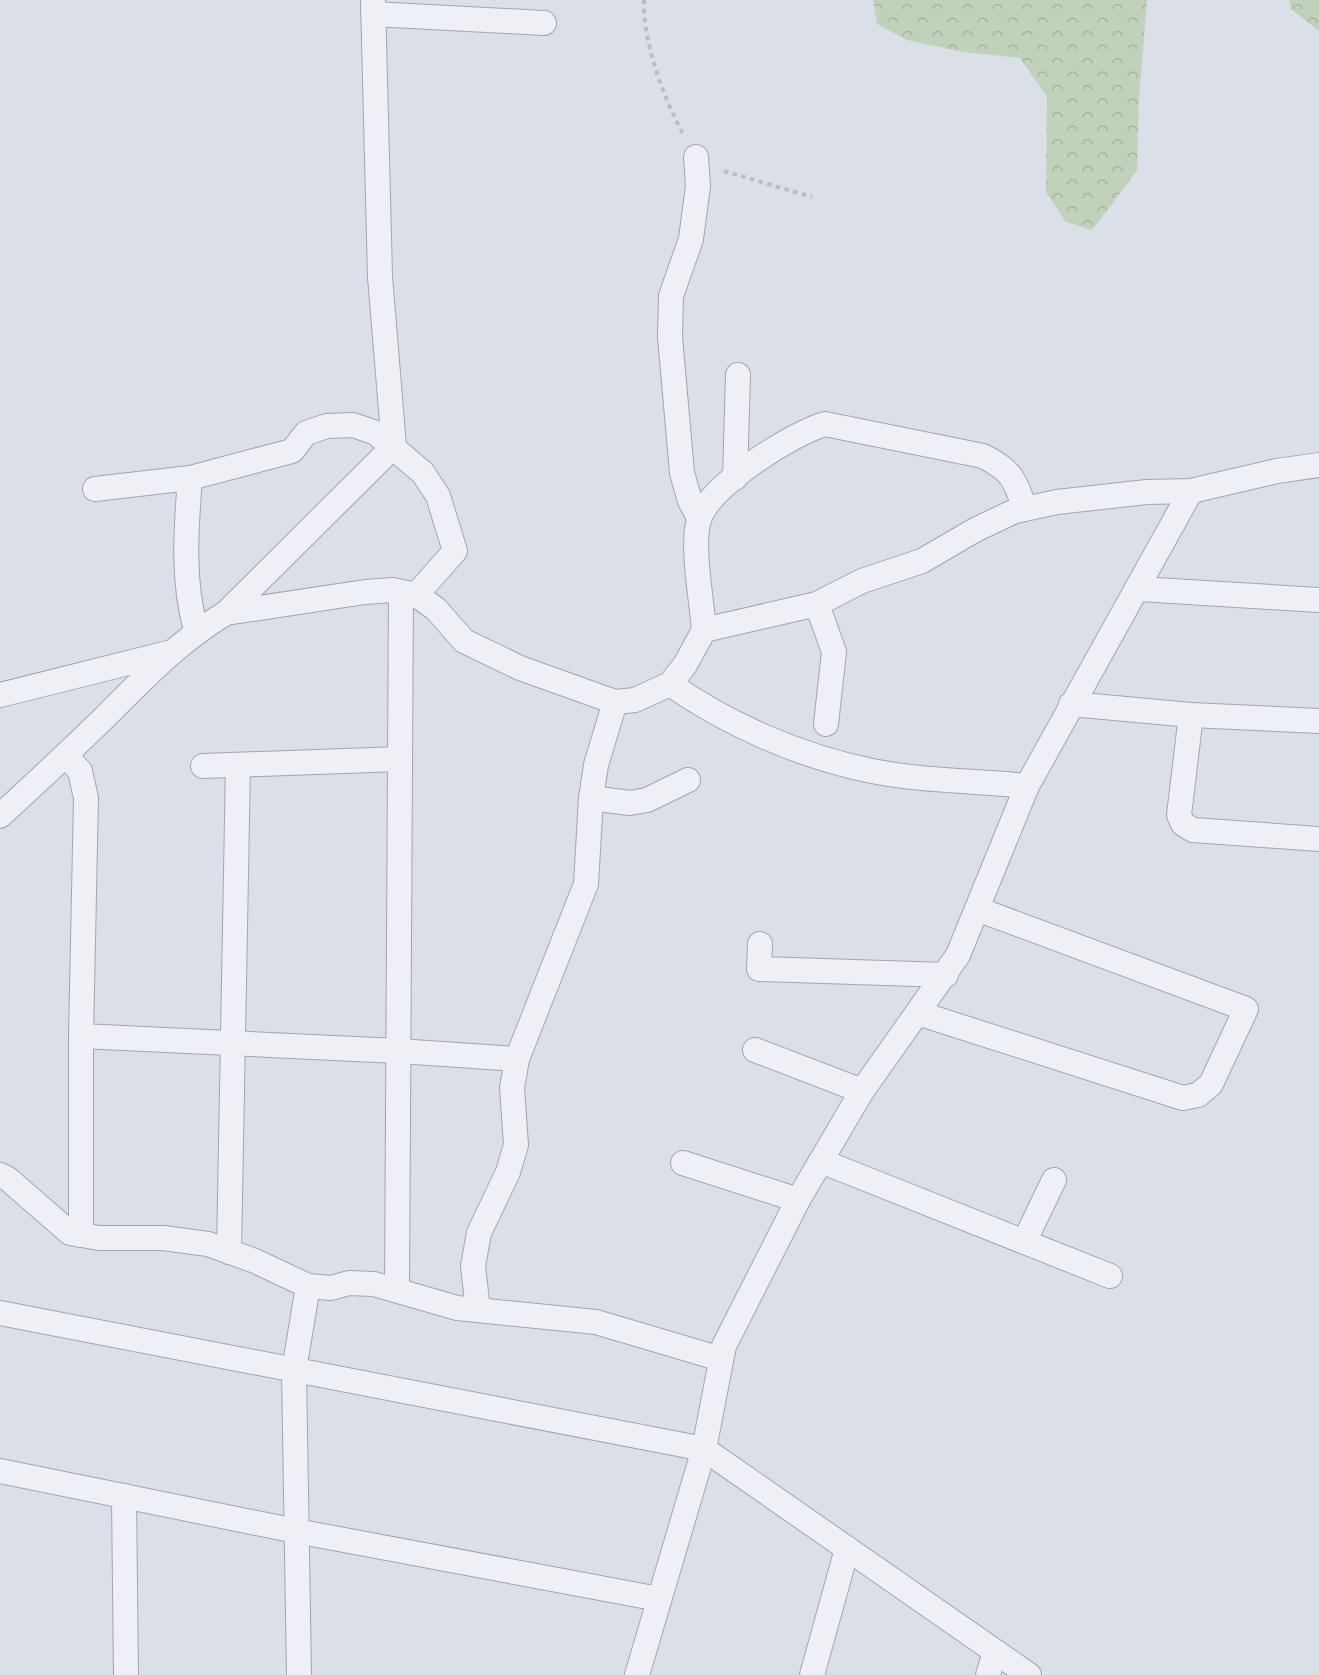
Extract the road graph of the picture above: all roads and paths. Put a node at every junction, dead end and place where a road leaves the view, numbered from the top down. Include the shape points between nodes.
1 (644, 0) edge
2 (373, 7) edge
3 (544, 23) dead end
4 (696, 157) junction
5 (812, 197) dead end
6 (738, 375) dead end
7 (394, 446) junction
8 (1319, 465) edge
9 (189, 478) junction
10 (735, 478) junction
11 (95, 489) dead end
12 (1191, 491) junction
13 (1025, 509) junction
14 (699, 518) junction
15 (1139, 589) junction
16 (409, 593) junction
17 (1319, 600) edge
18 (817, 604) junction
19 (226, 613) junction
20 (196, 630) junction
21 (704, 630) junction
22 (170, 652) junction
23 (670, 684) junction
24 (0, 695) edge
25 (615, 702) junction
26 (1071, 704) junction
27 (1191, 715) junction
28 (1319, 721) edge
29 (826, 724) dead end
30 (66, 756) junction
31 (400, 759) junction
32 (203, 765) dead end
33 (238, 765) junction
34 (688, 780) dead end
35 (1027, 786) junction
36 (591, 798) junction
37 (0, 816) edge
38 (1319, 839) edge
39 (977, 909) junction
40 (760, 944) dead end
41 (946, 975) junction
42 (918, 1013) junction
43 (81, 1036) junction
44 (234, 1043) junction
45 (755, 1050) dead end
46 (398, 1051) junction
47 (517, 1059) junction
48 (862, 1091) junction
49 (821, 1161) junction
50 (683, 1162) dead end
51 (0, 1175) edge
52 (1054, 1180) dead end
53 (798, 1200) junction
54 (81, 1235) junction
55 (1024, 1242) junction
56 (229, 1252) junction
57 (1110, 1276) dead end
58 (309, 1286) junction
59 (397, 1290) junction
60 (478, 1310) junction
61 (0, 1313) edge
62 (721, 1359) junction
63 (294, 1370) junction
64 (704, 1449) junction
65 (0, 1471) edge
66 (124, 1496) junction
67 (297, 1531) junction
68 (847, 1549) junction
69 (659, 1599) junction
70 (995, 1652) junction
71 (126, 1675) edge
72 (299, 1675) edge
73 (637, 1675) edge
74 (812, 1675) edge
75 (988, 1675) edge
76 (1029, 1675) edge

1 - 4 path via 643,13 654,62 678,124
2 - 3 street
2 - 7 street via 380,277
4 - 5 path via 710,166
4 - 14 street via 698,186 691,239 671,296 670,337 682,472
6 - 10 street
7 - 9 street via 376,433 353,425 327,426 306,433 292,451
7 - 16 street via 423,473 438,496 455,551
7 - 19 street
8 - 12 street
9 - 11 street
9 - 20 street via 189,606
10 - 13 street via 806,429 825,424 983,456 1003,466 1016,481
10 - 14 street
12 - 13 street via 1147,492
12 - 15 street
13 - 18 street via 975,530 922,561 862,582
14 - 21 street
15 - 17 street
15 - 26 street
16 - 19 street via 365,592
16 - 25 street via 436,609 464,641 520,668
16 - 31 street
18 - 21 street
18 - 29 street via 834,652
19 - 20 street
20 - 22 street
21 - 23 street
22 - 24 street
22 - 30 street
23 - 25 street via 635,700
23 - 35 street via 697,703 766,737 824,758 873,771
25 - 36 street via 596,765
26 - 27 street
26 - 35 street
27 - 28 street
27 - 38 street via 1179,816 1183,824 1193,830
30 - 37 street
30 - 43 street via 80,771 86,798
31 - 33 street
31 - 46 street
32 - 33 street
33 - 44 street
34 - 36 street via 647,800 630,803
35 - 39 street
36 - 47 street via 586,884
39 - 41 street
39 - 42 street via 1246,1009 1211,1084 1198,1095 1183,1098
40 - 41 street via 759,969
41 - 42 street
42 - 48 street
43 - 44 street
43 - 54 street
44 - 46 street
44 - 56 street
45 - 48 street
46 - 47 street
46 - 59 street
47 - 60 street via 512,1088 516,1145 508,1172 479,1233 473,1266
48 - 49 street
49 - 53 street
49 - 55 street
50 - 53 street
51 - 54 street via 70,1233
52 - 55 street
53 - 62 street via 723,1346
54 - 56 street via 163,1238 208,1244
55 - 57 street
56 - 58 street
58 - 59 street via 357,1284
58 - 63 street
59 - 60 street via 457,1308
60 - 62 street via 596,1322
61 - 63 street
62 - 64 street
63 - 64 street
63 - 67 street
64 - 68 street
64 - 69 street
65 - 66 street
66 - 67 street
66 - 71 street
67 - 69 street
67 - 72 street
68 - 70 street
68 - 74 street
69 - 73 street
70 - 75 street
70 - 76 street

